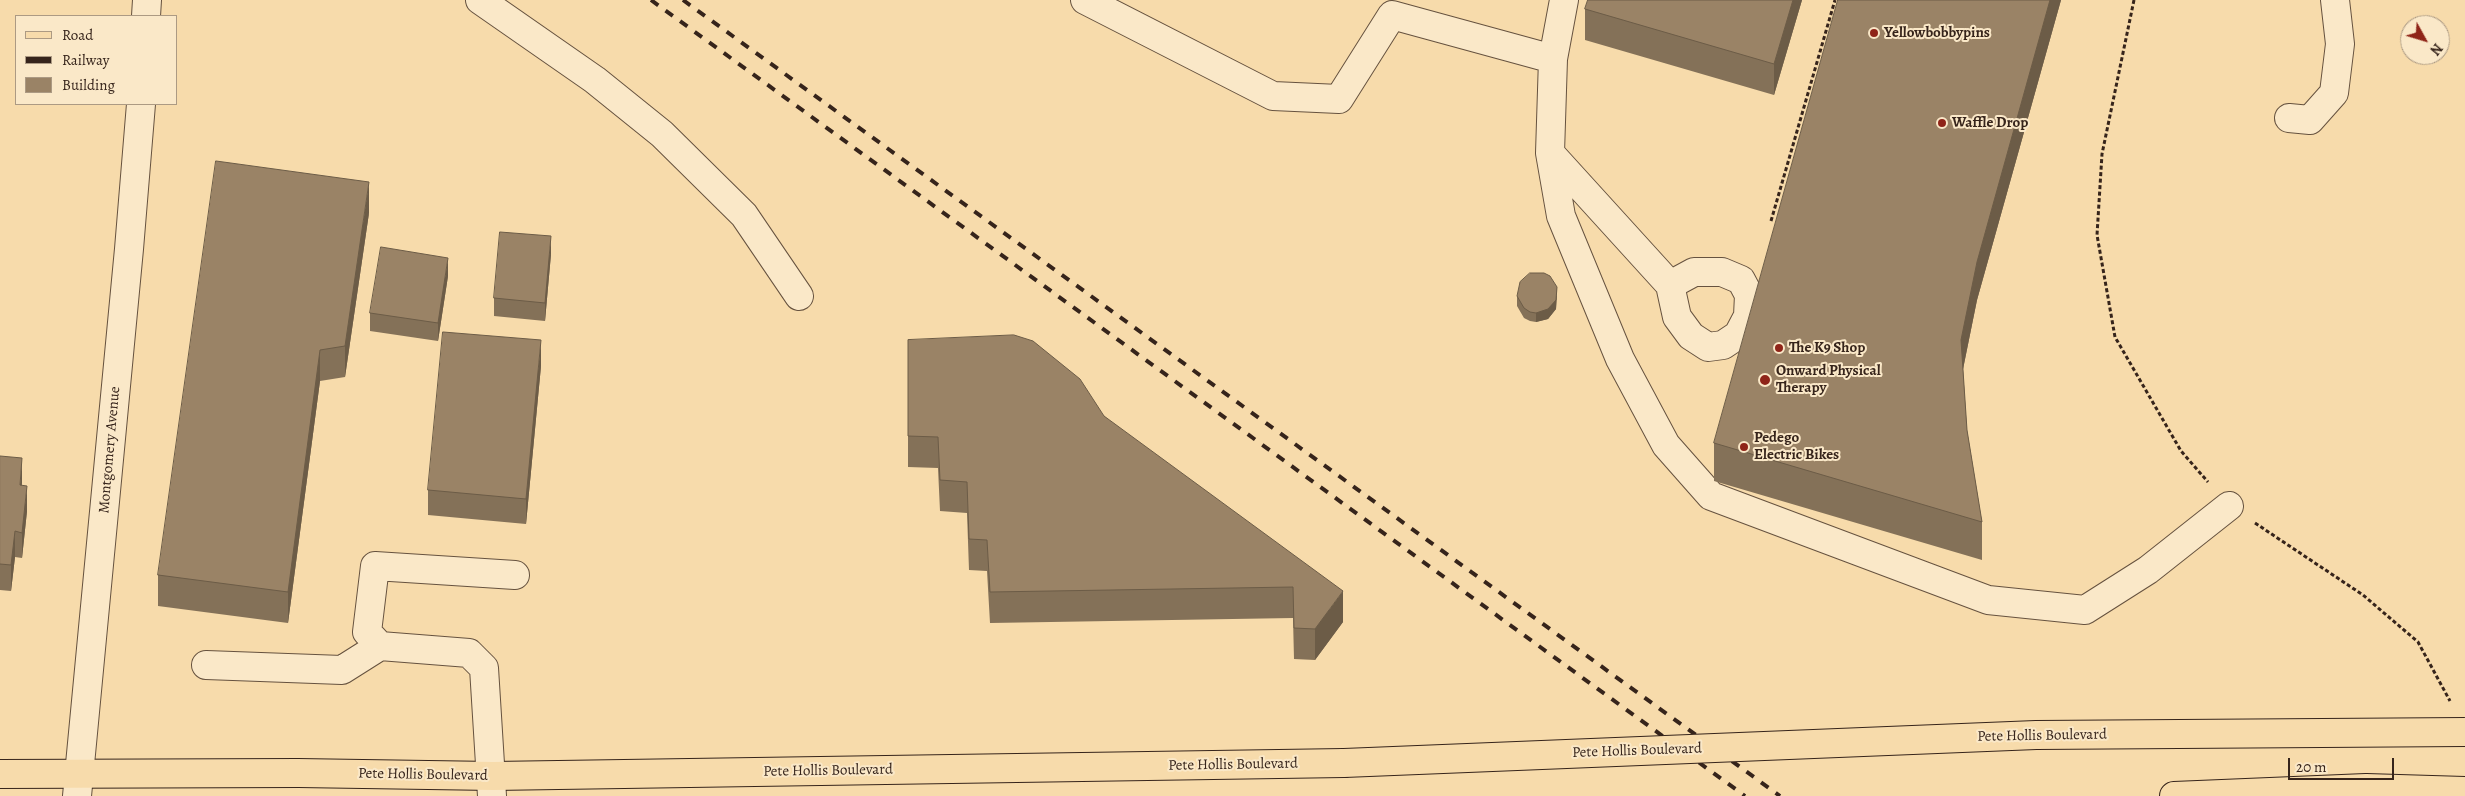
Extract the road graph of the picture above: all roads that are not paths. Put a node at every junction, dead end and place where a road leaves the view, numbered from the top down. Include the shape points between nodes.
1 (147, 0) edge
2 (480, 0) edge
3 (1085, 0) edge
4 (1564, 0) edge
5 (2335, 0) edge
6 (146, 15) edge
7 (1552, 59) junction
8 (141, 105) edge
9 (2289, 118) dead end
10 (1550, 153) junction
11 (1670, 285) dead end
12 (799, 296) dead end
13 (2229, 506) road end
14 (516, 575) dead end
15 (380, 646) junction
16 (206, 665) dead end
17 (2465, 732) edge
18 (0, 774) edge
19 (79, 784) edge
20 (492, 786) edge
21 (2465, 791) edge
22 (2174, 796) edge

1 - 6 street
2 - 12 street via 595,80 662,134 744,215
3 - 7 street via 1273,96 1339,99 1392,16
4 - 7 street
5 - 9 street via 2340,44 2334,93 2310,120
7 - 10 street
8 - 19 street, Montgomery Avenue
10 - 11 street
10 - 13 street via 1561,216 1620,359 1666,445 1711,496 1988,600 2085,610 2148,570
14 - 15 street via 375,566 367,632
15 - 16 street via 342,670
15 - 20 street via 469,653 484,668
17 - 20 main road, Pete Hollis Boulevard, bridge via 2036,735 1344,763
18 - 19 main road, Pete Hollis Boulevard
19 - 20 main road, Pete Hollis Boulevard via 298,773
21 - 22 main road via 2366,788

